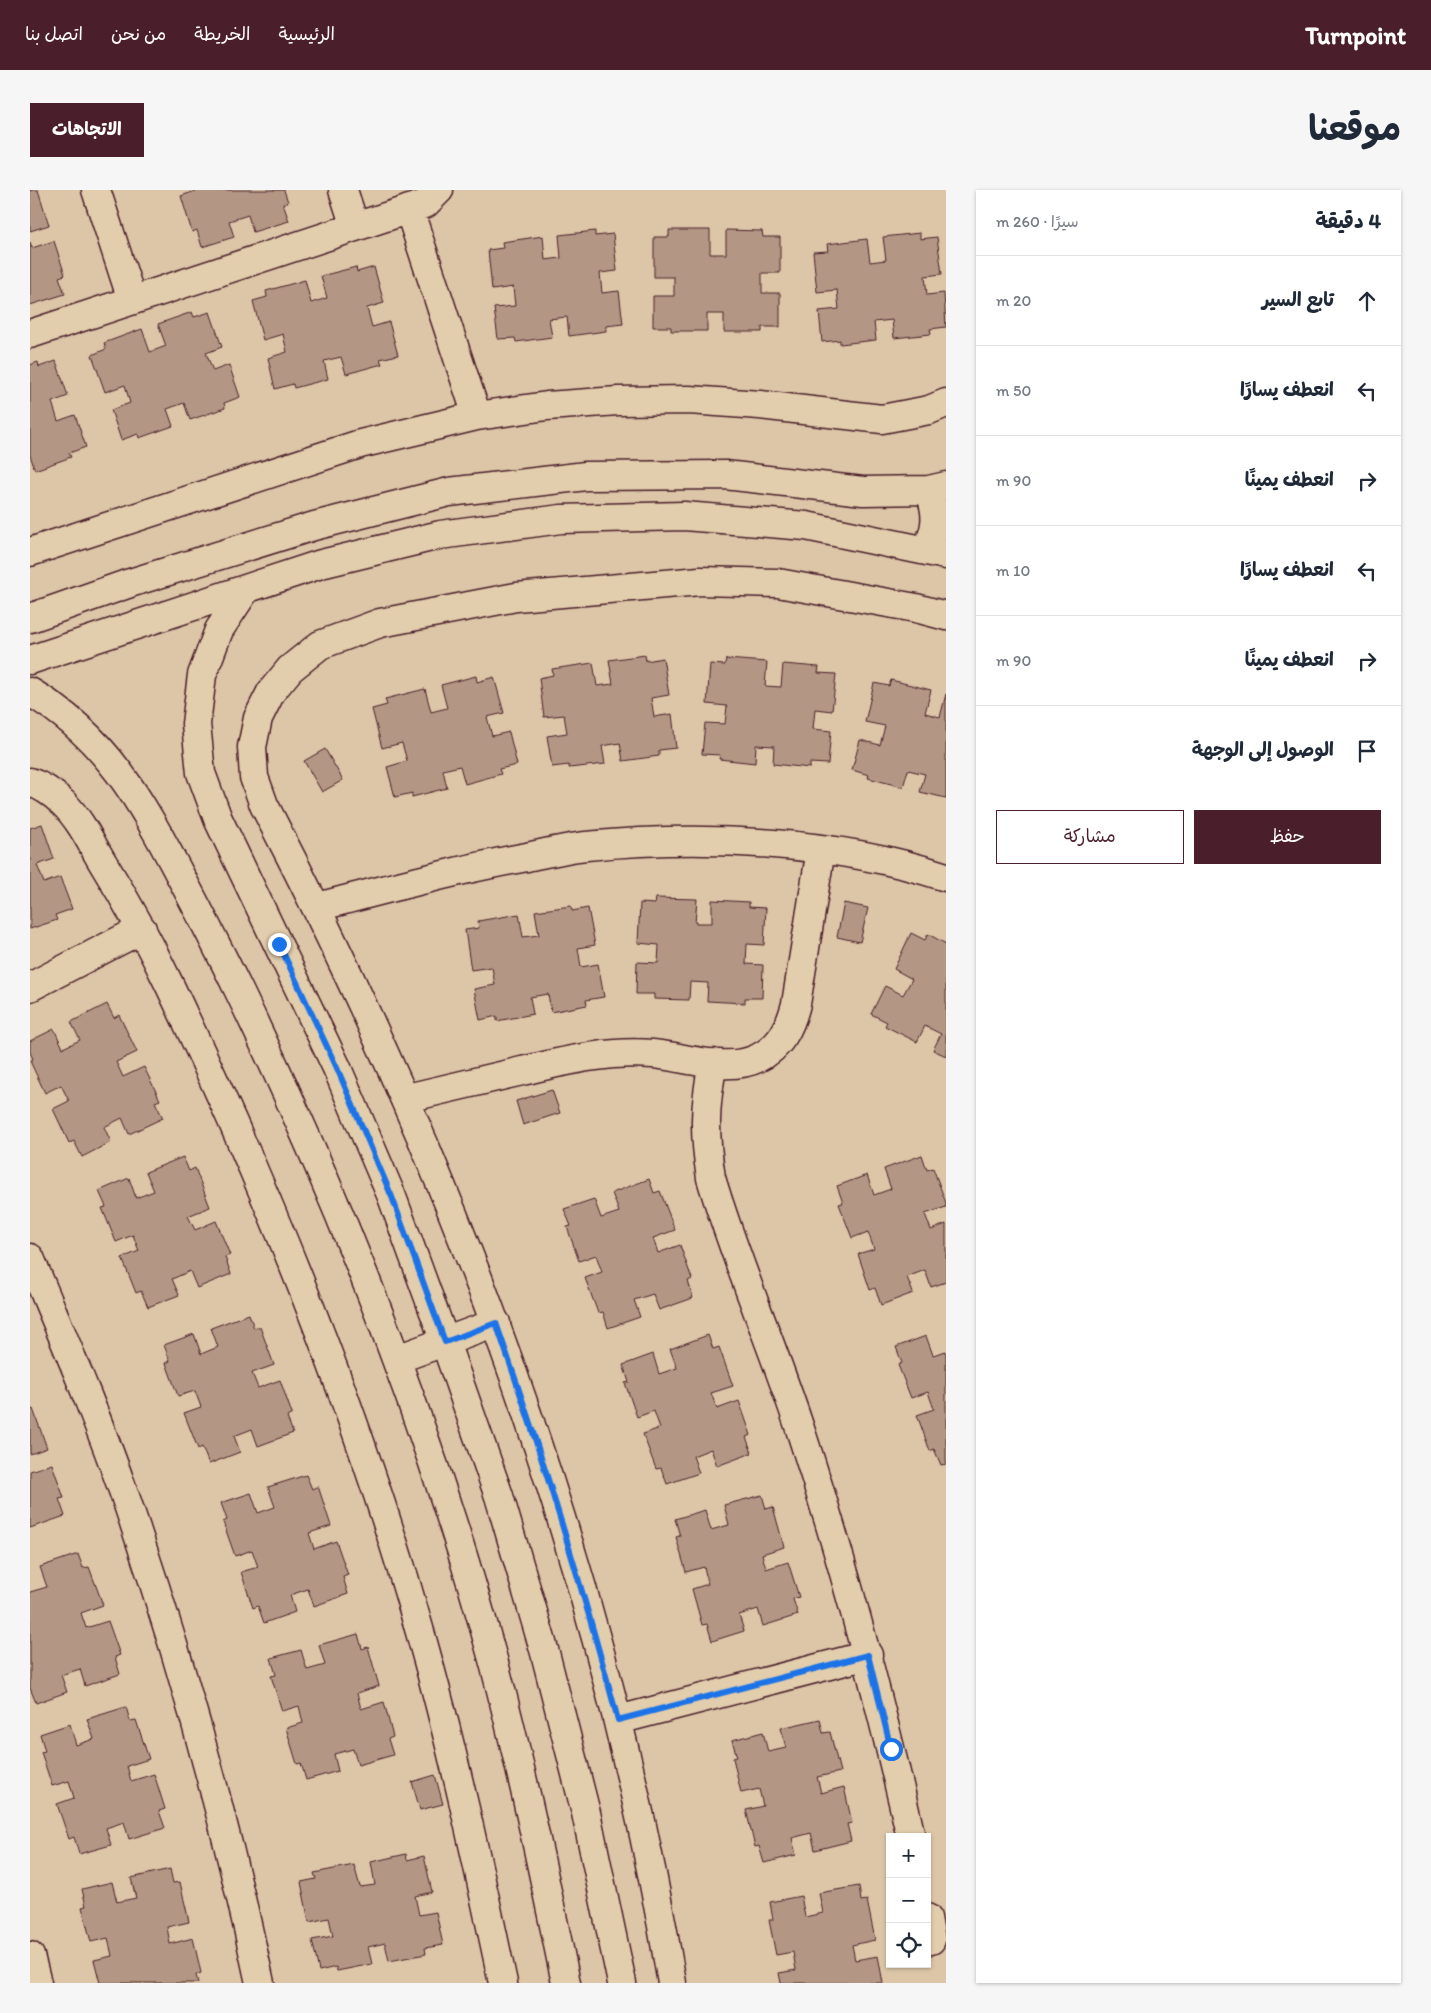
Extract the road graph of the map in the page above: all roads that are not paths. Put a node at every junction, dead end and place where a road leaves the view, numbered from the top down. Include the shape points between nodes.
1 (96, 190) edge
2 (343, 190) edge
3 (439, 190) edge
4 (409, 209) junction
5 (354, 227) junction
6 (132, 300) junction
7 (30, 334) edge
8 (946, 403) edge
9 (477, 416) junction
10 (938, 488) edge
11 (30, 552) edge
12 (936, 552) edge
13 (246, 589) junction
14 (946, 616) edge
15 (30, 618) edge
16 (30, 660) edge
17 (30, 692) edge
18 (30, 782) edge
19 (821, 849) junction
20 (946, 877) edge
21 (317, 907) junction
22 (142, 929) junction
23 (30, 987) edge
24 (713, 1063) junction
25 (407, 1098) junction
26 (30, 1258) edge
27 (496, 1323) junction
28 (445, 1342) junction
29 (397, 1359) junction
30 (868, 1655) junction
31 (618, 1720) junction
32 (910, 1833) edge
33 (30, 1956) edge
34 (37, 1983) edge
35 (260, 1983) edge
36 (503, 1983) edge
37 (566, 1983) edge
38 (622, 1983) edge
39 (672, 1983) edge

1 - 6 street
2 - 5 street
3 - 4 street via 425,204
4 - 5 street
4 - 9 street
5 - 6 street
6 - 7 street
8 - 9 street via 930,410 882,419 760,404 689,400 547,406
9 - 11 street via 360,444
10 - 12 street via 932,538
10 - 15 street via 863,491 725,475 696,475 586,476 449,492 314,526
12 - 13 street via 806,526 693,516 561,519 440,535 321,564
13 - 16 street
13 - 28 street via 219,630 202,675 196,724 200,773 218,818 337,1068 392,1197
14 - 21 street via 778,583 700,581 516,596 380,623 320,645 290,670 271,692 258,718 252,748 254,777 264,805
17 - 29 street via 71,720 104,752 132,788 155,828 283,1082
18 - 22 street via 63,803 81,826
19 - 20 street
19 - 21 street via 703,840 585,846 469,867
19 - 24 street via 790,1026 777,1045 758,1058 736,1065
21 - 25 street
22 - 23 street
22 - 36 street via 240,1136 298,1273 364,1450 420,1631 468,1813
24 - 25 street via 662,1054 609,1054
24 - 30 street via 706,1099 705,1138 710,1178 802,1433
25 - 27 street
26 - 35 street via 121,1486 169,1629 208,1764
27 - 28 street
27 - 31 street via 542,1454
28 - 29 street
28 - 38 street via 499,1496 545,1652 586,1813
29 - 37 street via 445,1502 493,1662 534,1824
30 - 31 street
30 - 32 street
31 - 39 street via 663,1926
33 - 34 street

